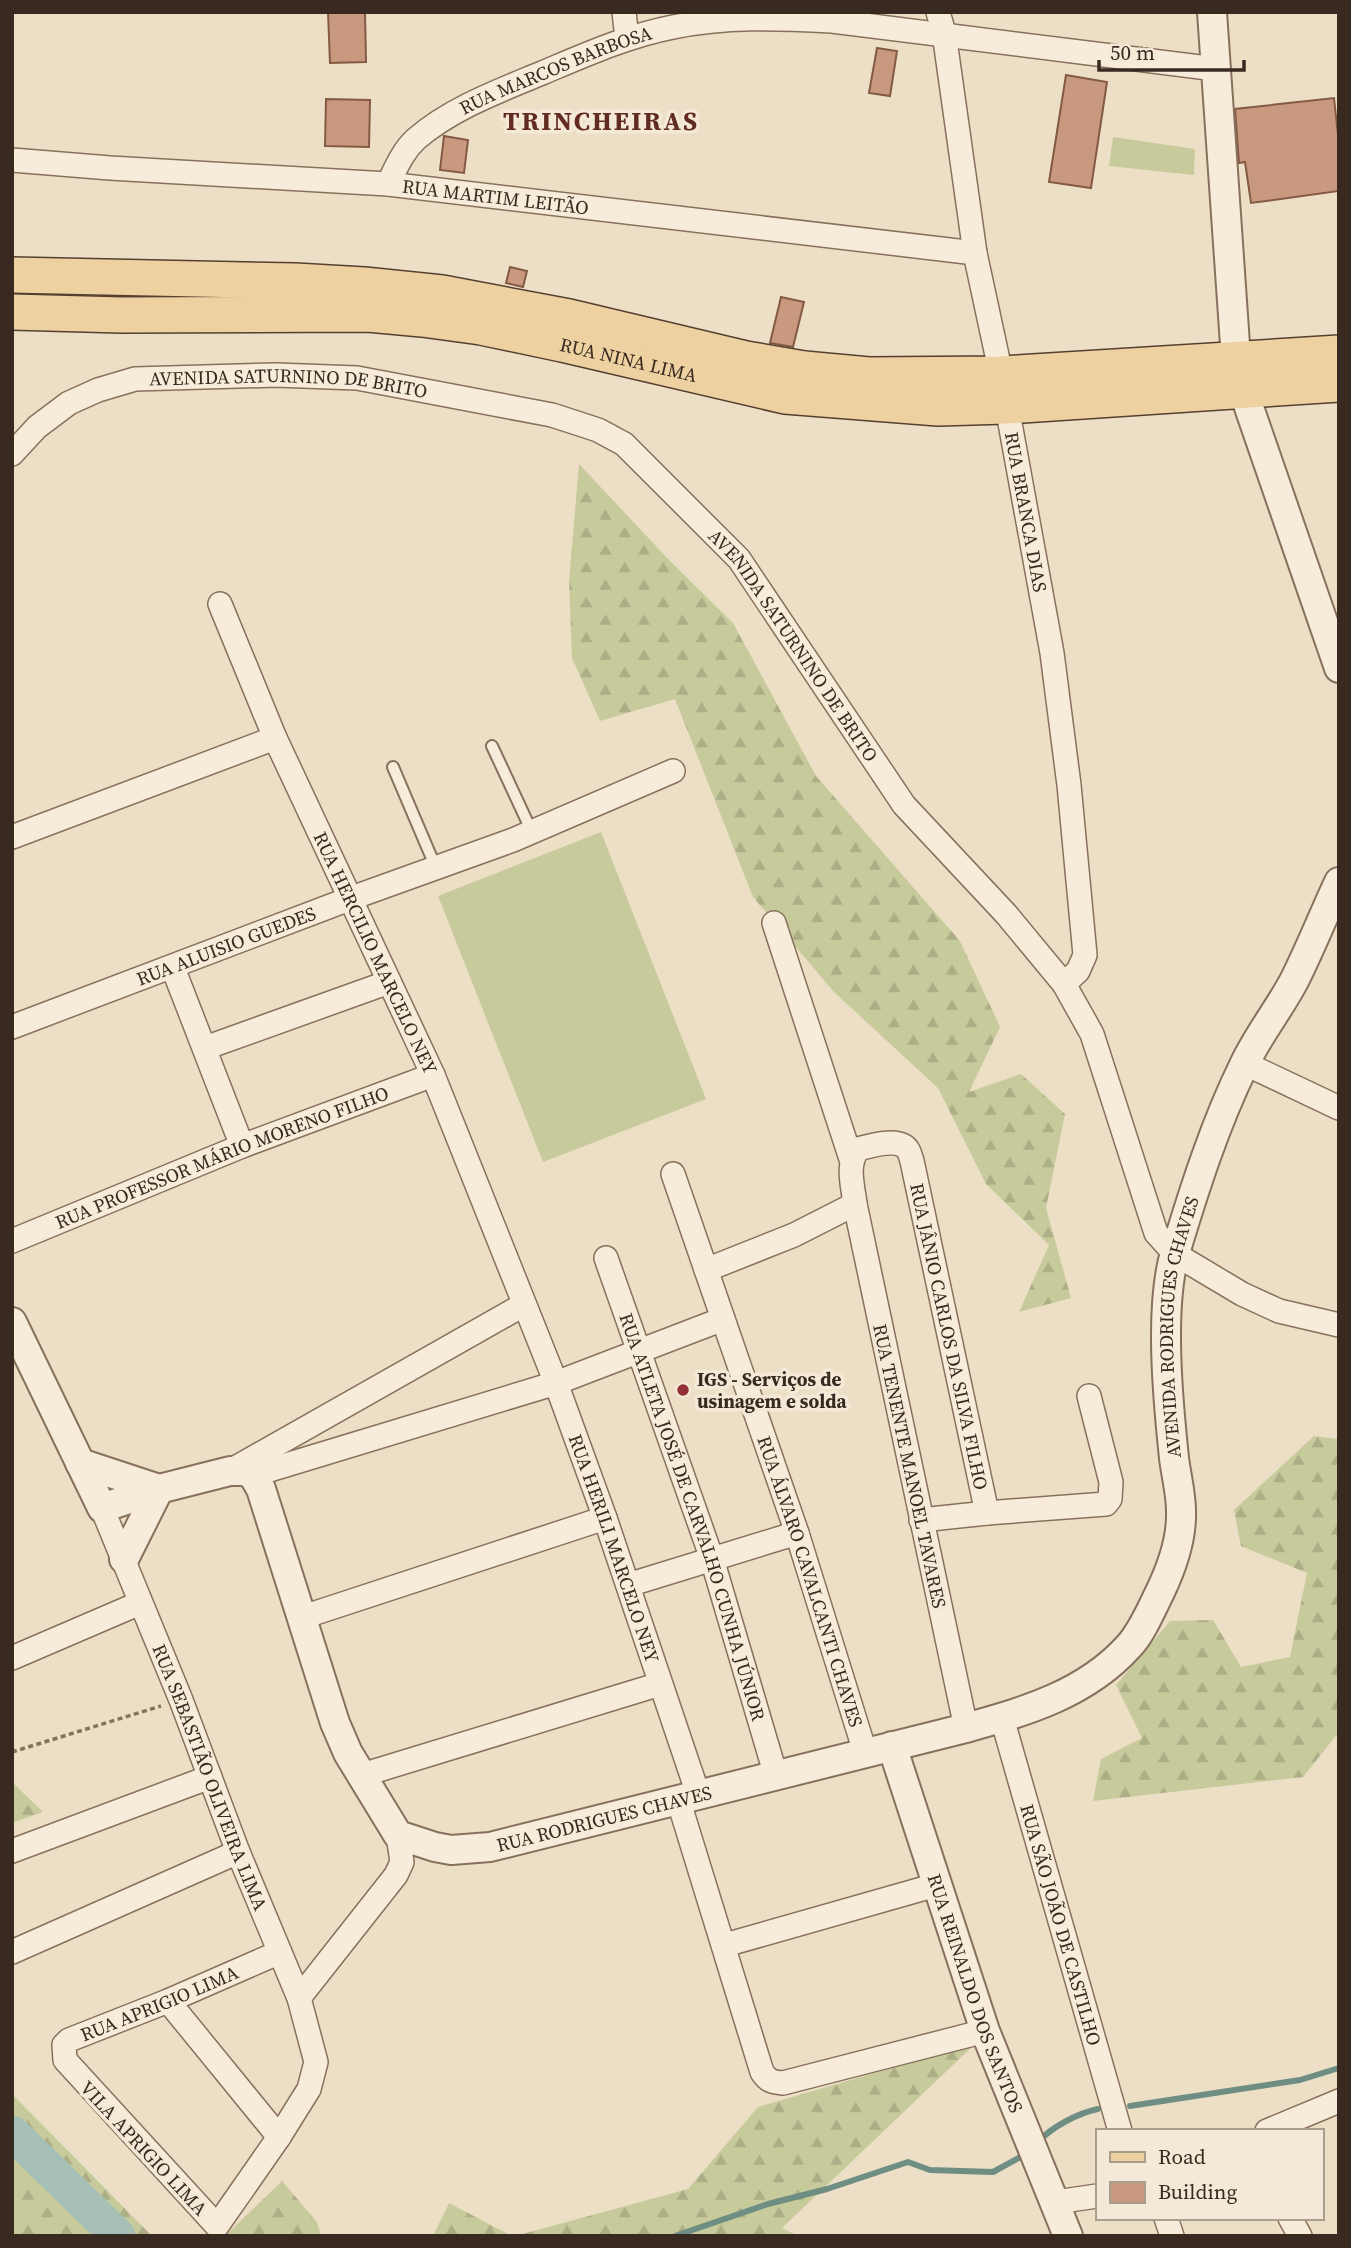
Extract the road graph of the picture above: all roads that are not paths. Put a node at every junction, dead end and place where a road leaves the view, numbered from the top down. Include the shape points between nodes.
1 (624, 12) edge
2 (1212, 12) edge
3 (941, 23) edge
4 (627, 38) junction
5 (1216, 69) junction
6 (12, 160) edge
7 (388, 184) junction
8 (975, 253) junction
9 (12, 275) edge
10 (12, 312) edge
11 (1339, 353) edge
12 (1239, 375) junction
13 (1339, 384) edge
14 (1003, 390) junction
15 (12, 454) edge
16 (220, 604) dead end
17 (1339, 668) edge
18 (275, 738) junction
19 (492, 746) dead end
20 (393, 767) dead end
21 (673, 771) dead end
22 (532, 832) junction
23 (12, 838) edge
24 (436, 867) junction
25 (1339, 882) edge
26 (349, 899) junction
27 (774, 923) dead end
28 (173, 968) junction
29 (389, 982) junction
30 (1064, 984) junction
31 (12, 1027) edge
32 (205, 1048) junction
33 (1244, 1063) junction
34 (433, 1075) junction
35 (1339, 1108) edge
36 (242, 1146) junction
37 (851, 1159) junction
38 (673, 1174) dead end
39 (855, 1204) junction
40 (12, 1241) edge
41 (1175, 1254) junction
42 (606, 1258) dead end
43 (706, 1270) junction
44 (523, 1305) junction
45 (723, 1319) junction
46 (12, 1322) edge
47 (1339, 1325) edge
48 (639, 1351) junction
49 (556, 1383) junction
50 (1089, 1396) dead end
51 (80, 1463) junction
52 (241, 1473) junction
53 (159, 1489) junction
54 (102, 1508) junction
55 (987, 1513) junction
56 (605, 1518) junction
57 (921, 1520) junction
58 (797, 1533) junction
59 (124, 1559) junction
60 (712, 1559) junction
61 (628, 1585) junction
62 (141, 1603) junction
63 (300, 1618) junction
64 (12, 1658) edge
65 (660, 1684) junction
66 (1002, 1718) junction
67 (966, 1728) junction
68 (892, 1746) junction
69 (865, 1752) junction
70 (362, 1775) junction
71 (776, 1776) junction
72 (210, 1777) junction
73 (688, 1797) junction
74 (398, 1835) junction
75 (12, 1851) edge
76 (238, 1852) junction
77 (936, 1885) junction
78 (725, 1945) junction
79 (12, 1952) edge
80 (280, 1952) junction
81 (299, 1998) junction
82 (168, 2001) junction
83 (985, 2031) junction
84 (72, 2069) joint
85 (1339, 2101) edge
86 (1120, 2129) edge
87 (1272, 2129) edge
88 (279, 2137) junction
89 (1096, 2196) edge
90 (1056, 2202) junction
91 (1291, 2220) edge
92 (217, 2226) joint
93 (1068, 2236) edge
94 (1300, 2236) edge

1 - 4 street
2 - 5 street
3 - 4 street, RUA MARCOS BARBOSA via 721,20
3 - 5 street, RUA MARCOS BARBOSA
3 - 8 street, RUA BRANCA DIAS
4 - 7 street, RUA MARCOS BARBOSA via 478,100 440,121 403,154
5 - 12 street
6 - 7 street, RUA MARTIM LEITÃO
7 - 8 street, RUA MARTIM LEITÃO
8 - 14 street, RUA BRANCA DIAS
9 - 14 main road, RUA NINA LIMA via 295,281 442,293 746,359
10 - 14 main road, RUA NINA LIMA via 368,314 481,327 785,396 938,408
11 - 12 main road
12 - 13 main road
12 - 14 main road, RUA NINA LIMA
12 - 17 street
14 - 30 street, RUA BRANCA DIAS via 1052,653 1069,785 1085,956
15 - 30 street, AVENIDA SATURNINO DE BRITO via 69,403 135,379 182,376 356,378 552,415 598,430 624,444 739,559 904,805
16 - 18 street, RUA HERCILIO MARCELO NEY
18 - 23 street
18 - 26 street, RUA HERCILIO MARCELO NEY
19 - 22 lane
20 - 24 lane
21 - 22 street, RUA ALUISIO GUEDES
22 - 24 street, RUA ALUISIO GUEDES
24 - 26 street, RUA ALUISIO GUEDES
25 - 33 street, AVENIDA RODRIGUES CHAVES via 1295,979
26 - 28 street, RUA ALUISIO GUEDES
26 - 29 street, RUA HERCILIO MARCELO NEY
27 - 37 street
28 - 31 street, RUA ALUISIO GUEDES
28 - 32 street
29 - 32 street
29 - 34 street, RUA HERCILIO MARCELO NEY
30 - 41 street, AVENIDA SATURNINO DE BRITO via 1092,1034 1149,1217
32 - 36 street
33 - 35 street
33 - 41 street, AVENIDA RODRIGUES CHAVES via 1217,1127
34 - 36 street, RUA PROFESSOR MÁRIO MORENO FILHO
34 - 44 street, RUA HERCILIO MARCELO NEY
36 - 40 street, RUA PROFESSOR MÁRIO MORENO FILHO
37 - 39 street, RUA TENENTE MANOEL TAVARES
37 - 55 street, RUA JÂNIO CARLOS DA SILVA FILHO via 858,1150 896,1143 908,1150
38 - 43 street, RUA ÁLVARO CAVALCANTI CHAVES
39 - 43 street via 794,1235
39 - 57 street, RUA TENENTE MANOEL TAVARES
41 - 47 street, AVENIDA SATURNINO DE BRITO via 1279,1311
41 - 66 street, AVENIDA RODRIGUES CHAVES via 1169,1277 1168,1366 1181,1511 1170,1570 1130,1645 1104,1670 1077,1689
42 - 48 street, RUA ATLETA JOSÉ DE CARVALHO CUNHA JÚNIOR
43 - 45 street, RUA ÁLVARO CAVALCANTI CHAVES
44 - 49 street, RUA HERILI MARCELO NEY
44 - 52 street
45 - 48 street
45 - 58 street, RUA ÁLVARO CAVALCANTI CHAVES
46 - 51 street, RUA SEBASTIÃO OLIVEIRA LIMA
48 - 49 street
48 - 60 street, RUA ATLETA JOSÉ DE CARVALHO CUNHA JÚNIOR
49 - 52 street
49 - 56 street, RUA HERILI MARCELO NEY
50 - 55 street via 1111,1482 1106,1504
51 - 53 street
51 - 54 street, RUA SEBASTIÃO OLIVEIRA LIMA
52 - 53 street
52 - 63 street via 261,1489
53 - 54 street
53 - 59 street
54 - 59 street, RUA SEBASTIÃO OLIVEIRA LIMA
55 - 57 street
56 - 61 street, RUA HERILI MARCELO NEY
56 - 63 street
57 - 67 street, RUA TENENTE MANOEL TAVARES
58 - 60 street
58 - 69 street, RUA ÁLVARO CAVALCANTI CHAVES
59 - 62 street, RUA SEBASTIÃO OLIVEIRA LIMA
60 - 61 street
60 - 71 street, RUA ATLETA JOSÉ DE CARVALHO CUNHA JÚNIOR
61 - 65 street, RUA HERILI MARCELO NEY
62 - 64 street
62 - 72 street, RUA SEBASTIÃO OLIVEIRA LIMA
63 - 70 street via 335,1723
65 - 70 street
65 - 73 street, RUA HERILI MARCELO NEY
66 - 67 street, RUA RODRIGUES CHAVES
66 - 86 street, RUA SÃO JOÃO DE CASTILHO
67 - 68 street, RUA RODRIGUES CHAVES
68 - 69 street, RUA RODRIGUES CHAVES
68 - 77 street, RUA REINALDO DOS SANTOS
69 - 71 street, RUA RODRIGUES CHAVES
70 - 74 street
71 - 73 street, RUA RODRIGUES CHAVES
72 - 75 street
72 - 76 street, RUA SEBASTIÃO OLIVEIRA LIMA
73 - 74 street, RUA RODRIGUES CHAVES via 468,1851
73 - 78 street, RUA HERILI MARCELO NEY
74 - 81 street via 402,1862 396,1875
76 - 79 street
76 - 80 street, RUA SEBASTIÃO OLIVEIRA LIMA
77 - 78 street
77 - 83 street, RUA REINALDO DOS SANTOS
78 - 83 street, RUA HERILI MARCELO NEY via 762,2072 772,2082 783,2083
80 - 81 street, RUA SEBASTIÃO OLIVEIRA LIMA
80 - 82 street, RUA APRIGIO LIMA
81 - 88 street, RUA SEBASTIÃO OLIVEIRA LIMA via 316,2062 309,2089
82 - 84 street, RUA APRIGIO LIMA via 69,2040 63,2052
82 - 88 street
83 - 90 street, RUA REINALDO DOS SANTOS
84 - 92 street, VILA APRIGIO LIMA
85 - 87 street
88 - 92 street, RUA SEBASTIÃO OLIVEIRA LIMA
89 - 90 street
90 - 93 street, RUA REINALDO DOS SANTOS
91 - 94 street

